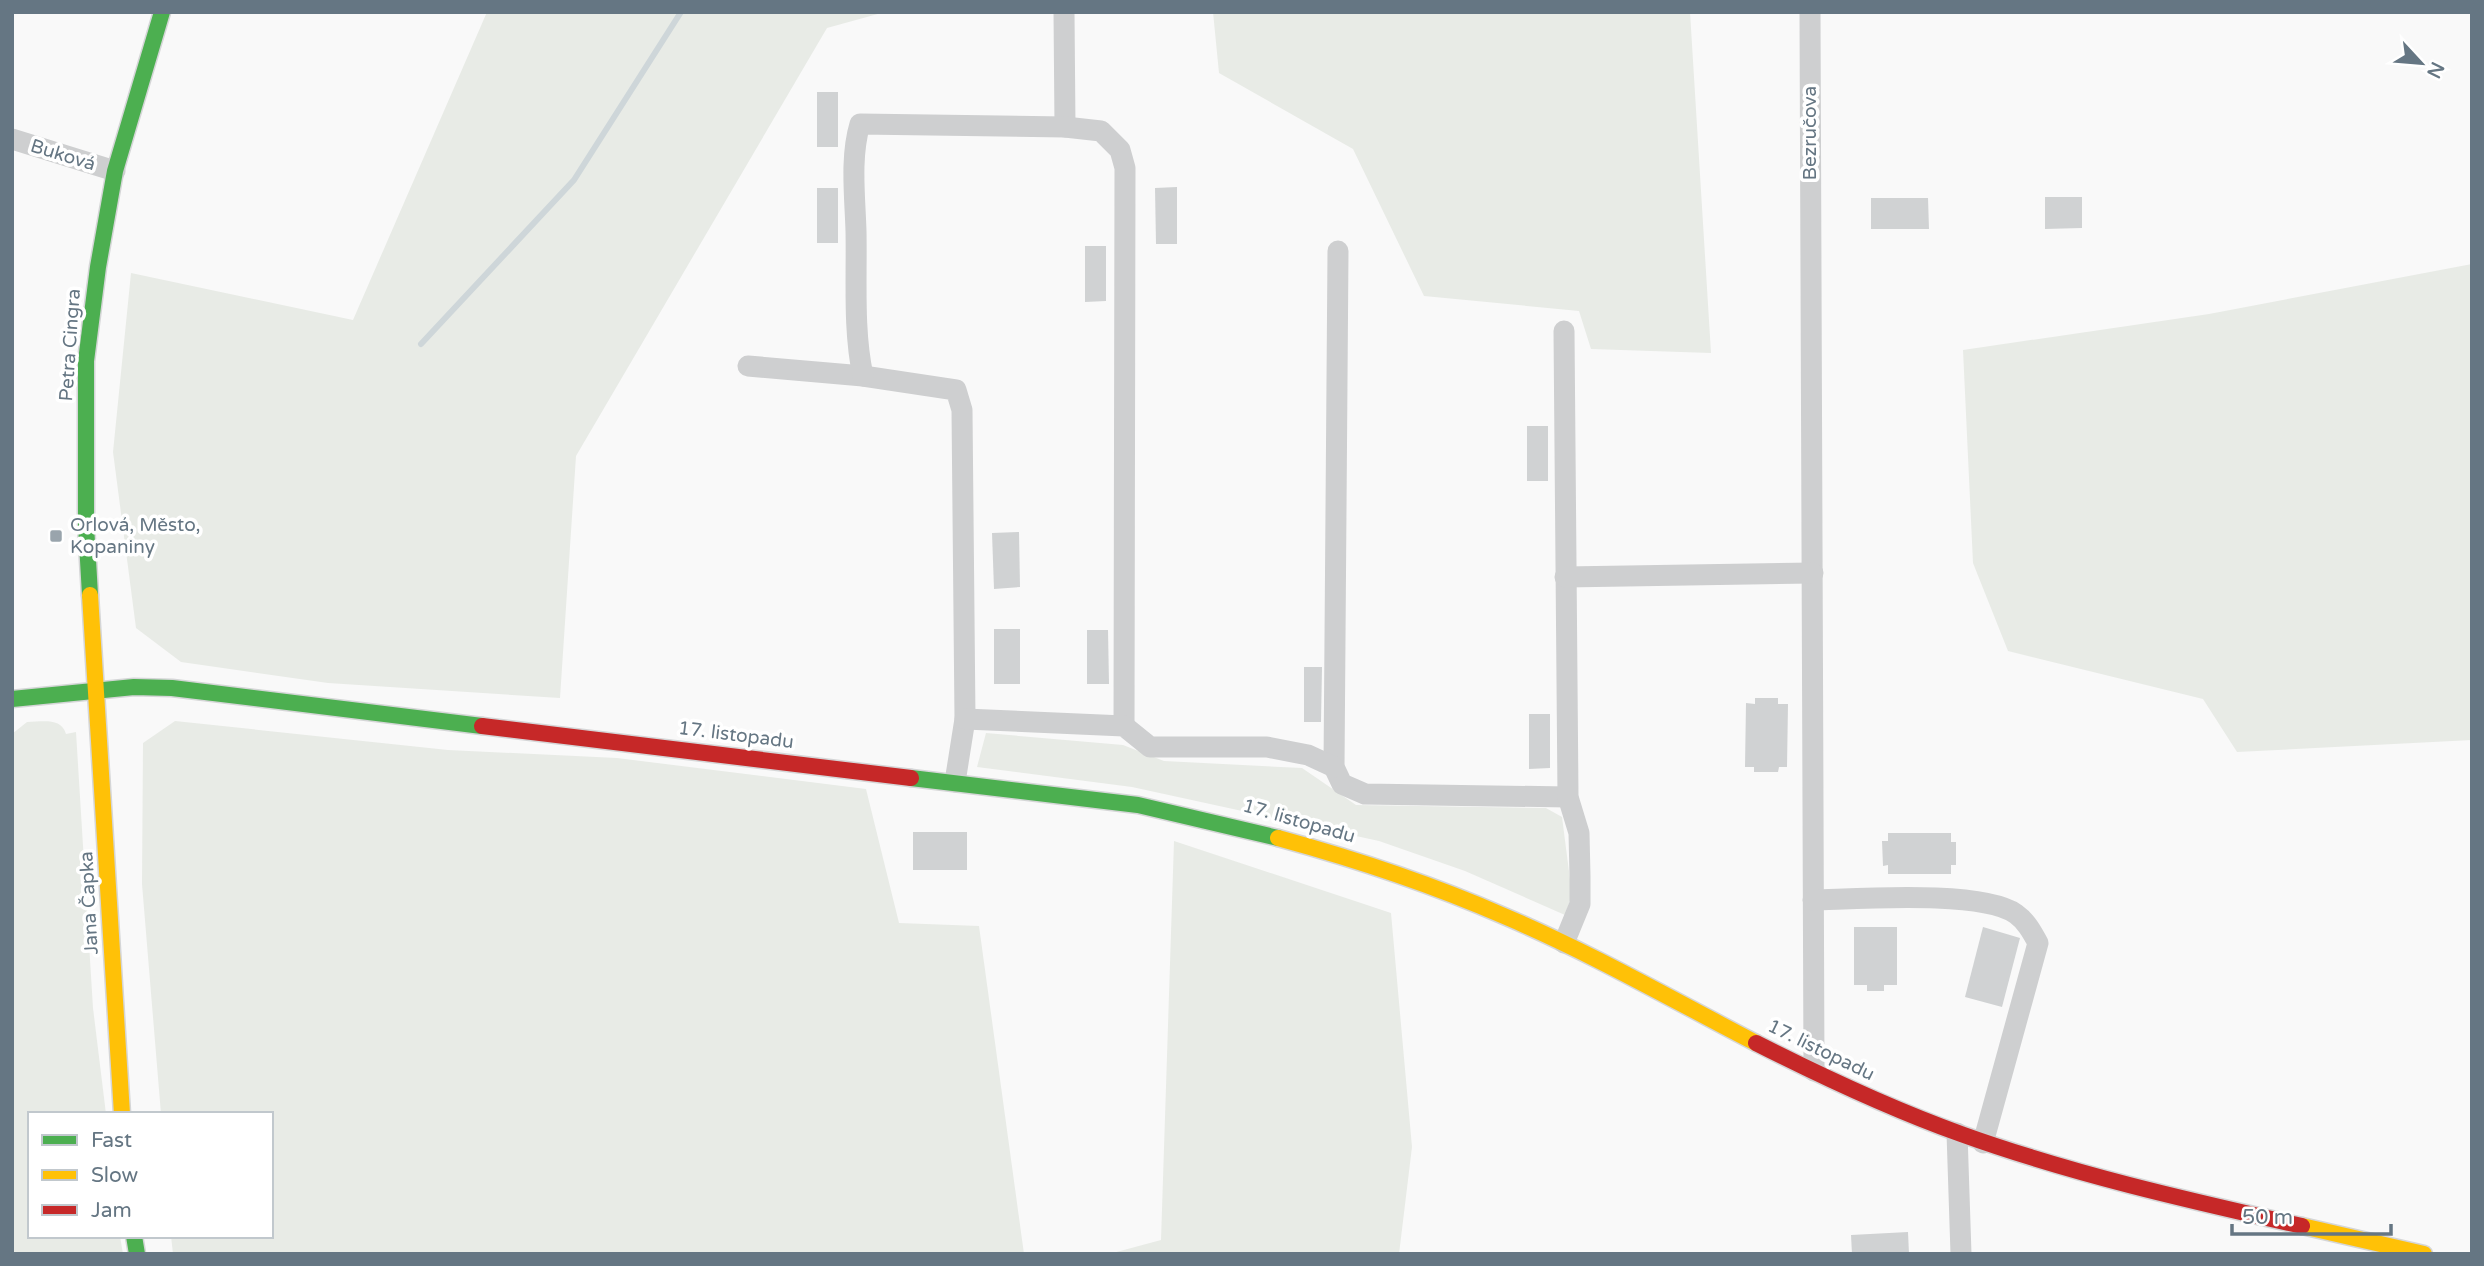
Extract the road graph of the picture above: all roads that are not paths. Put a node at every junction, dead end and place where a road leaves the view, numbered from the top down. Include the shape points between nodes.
1 (162, 12) edge
2 (1064, 12) edge
3 (1810, 12) edge
4 (1065, 127) junction
5 (12, 139) edge
6 (115, 171) junction
7 (1338, 251) dead end
8 (1564, 331) dead end
9 (748, 366) dead end
10 (863, 376) junction
11 (1813, 573) junction
12 (1564, 577) junction
13 (97, 690) junction
14 (12, 699) edge
15 (965, 719) junction
16 (1124, 726) junction
17 (1334, 767) junction
18 (955, 782) junction
19 (1568, 797) junction
20 (1813, 900) junction
21 (1564, 943) junction
22 (1814, 1071) junction
23 (122, 1112) edge
24 (1957, 1133) junction
25 (1983, 1143) junction
26 (1961, 1254) edge
27 (2424, 1254) edge

1 - 6 main road, Petra Cingra
2 - 4 street
3 - 11 street, Bezručova
4 - 10 street via 860,124 855,194 858,351
4 - 16 street via 1101,131 1120,150 1125,168
5 - 6 street, Buková
6 - 13 main road, Petra Cingra via 86,362 86,525
7 - 17 street
8 - 12 street
9 - 10 street
10 - 15 street via 956,390 962,410
11 - 12 street
11 - 20 street, Bezručova
12 - 19 street
13 - 14 main road, 17. listopadu
13 - 18 main road, 17. listopadu via 172,688
13 - 23 main road, Jana Čapka
15 - 16 street
15 - 18 street
16 - 17 street via 1150,747 1267,747 1308,755
17 - 19 street via 1342,784 1364,794
18 - 21 main road, 17. listopadu via 1138,805 1305,843 1421,883
19 - 21 street via 1579,833 1580,904
20 - 22 street, Bezručova
20 - 25 street via 1965,899 2004,908 2030,928 2038,943
21 - 22 main road, 17. listopadu
22 - 24 main road, 17. listopadu
24 - 25 main road, 17. listopadu
24 - 26 street
25 - 27 main road, 17. listopadu via 2197,1201

